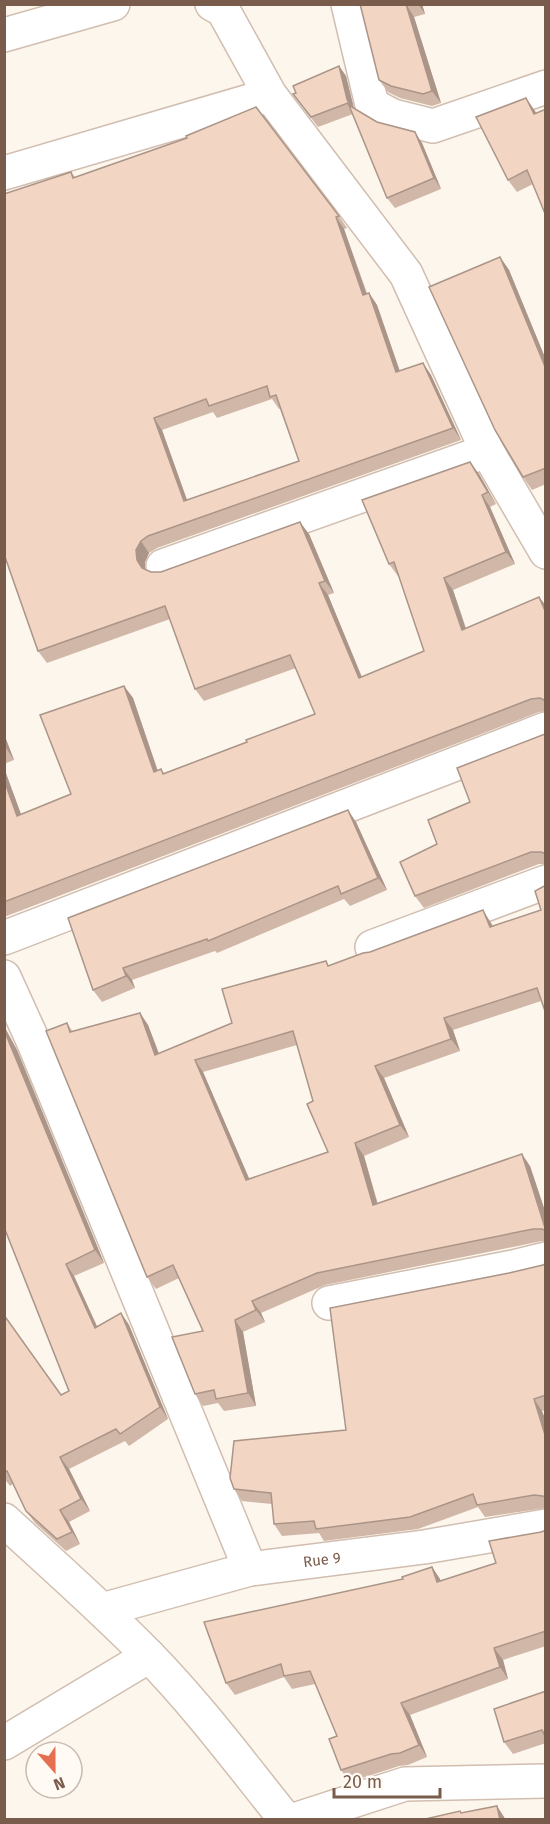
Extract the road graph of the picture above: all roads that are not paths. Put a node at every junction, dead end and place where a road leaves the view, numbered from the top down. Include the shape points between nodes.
1 (113, 4) edge
2 (212, 4) edge
3 (348, 4) edge
4 (4, 35) edge
5 (546, 87) edge
6 (270, 95) junction
7 (4, 173) edge
8 (487, 451) junction
9 (546, 552) edge
10 (163, 566) dead end
11 (546, 729) edge
12 (546, 882) edge
13 (4, 938) edge
14 (372, 947) dead end
15 (4, 977) edge
16 (546, 1259) edge
17 (329, 1303) dead end
18 (4, 1520) edge
19 (546, 1526) edge
20 (250, 1569) junction
21 (102, 1610) junction
22 (149, 1656) junction
23 (4, 1743) edge
24 (546, 1780) edge
25 (286, 1820) edge
26 (294, 1820) edge

1 - 4 street
2 - 6 street via 223,10
3 - 5 street via 372,105 393,116 433,126
6 - 7 street
6 - 8 street via 406,274
8 - 9 street
8 - 10 street
11 - 13 street
12 - 14 street
15 - 20 street
16 - 17 street
18 - 21 street
19 - 20 street, Rue 9 via 424,1547
20 - 21 street, Rue 9
21 - 22 street
22 - 23 street
22 - 25 street
24 - 26 street via 405,1784

